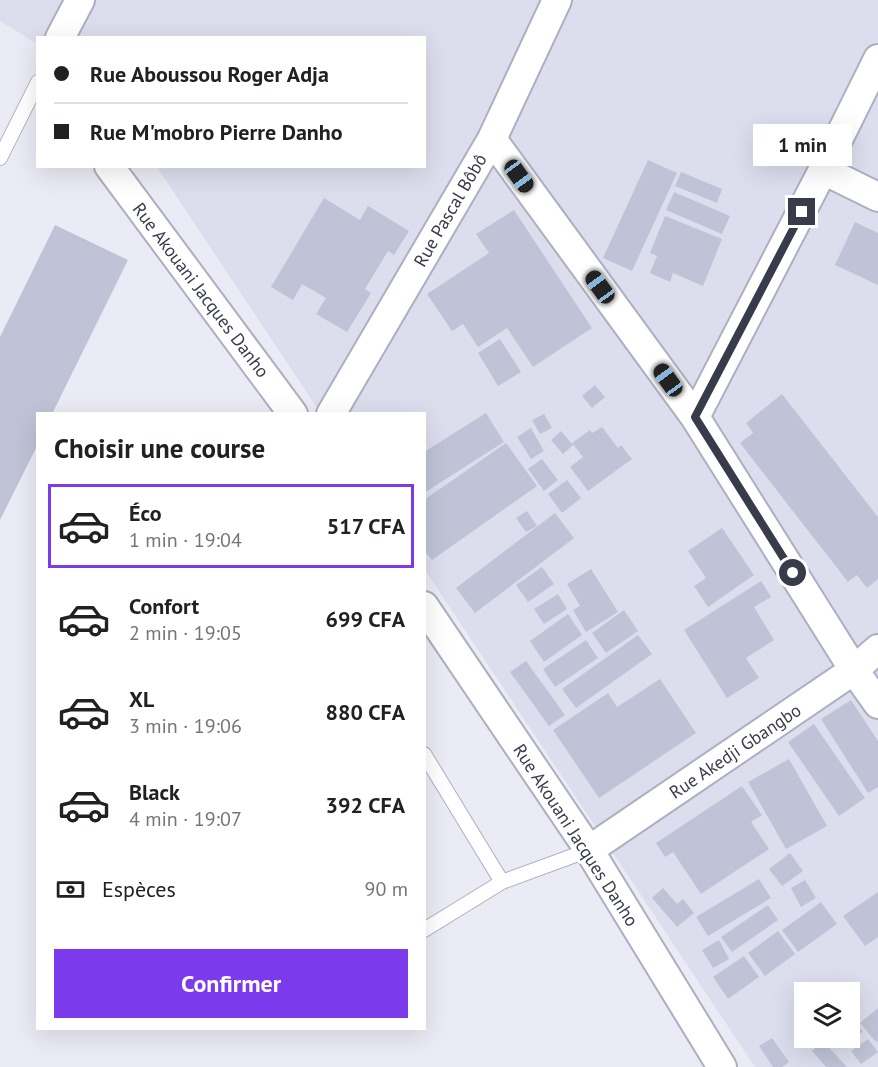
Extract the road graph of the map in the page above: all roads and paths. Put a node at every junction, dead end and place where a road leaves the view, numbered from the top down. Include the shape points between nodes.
1 (80, 0) edge
2 (557, 0) edge
3 (61, 36) edge
4 (878, 59) edge
5 (36, 86) edge
6 (492, 139) junction
7 (0, 158) edge
8 (110, 168) edge
9 (823, 170) junction
10 (878, 197) edge
11 (291, 412) edge
12 (332, 412) edge
13 (695, 417) junction
14 (426, 609) edge
15 (878, 649) edge
16 (854, 670) junction
17 (878, 704) edge
18 (426, 757) edge
19 (589, 850) junction
20 (502, 882) junction
21 (426, 929) edge
22 (722, 1067) edge

1 - 3 street
2 - 6 street, Rue Pascal Bôbô
4 - 9 street
5 - 7 lane
6 - 12 street, Rue Pascal Bôbô
6 - 13 street
8 - 11 street, Rue Akouani Jacques Danho
9 - 10 street
9 - 13 street
13 - 16 street
14 - 19 street, Rue Akouani Jacques Danho
15 - 16 street, Rue Akedji Gbangbo
16 - 17 street
16 - 19 street, Rue Akedji Gbangbo
18 - 20 lane
19 - 20 lane
19 - 22 street, Rue Akouani Jacques Danho
20 - 21 lane

